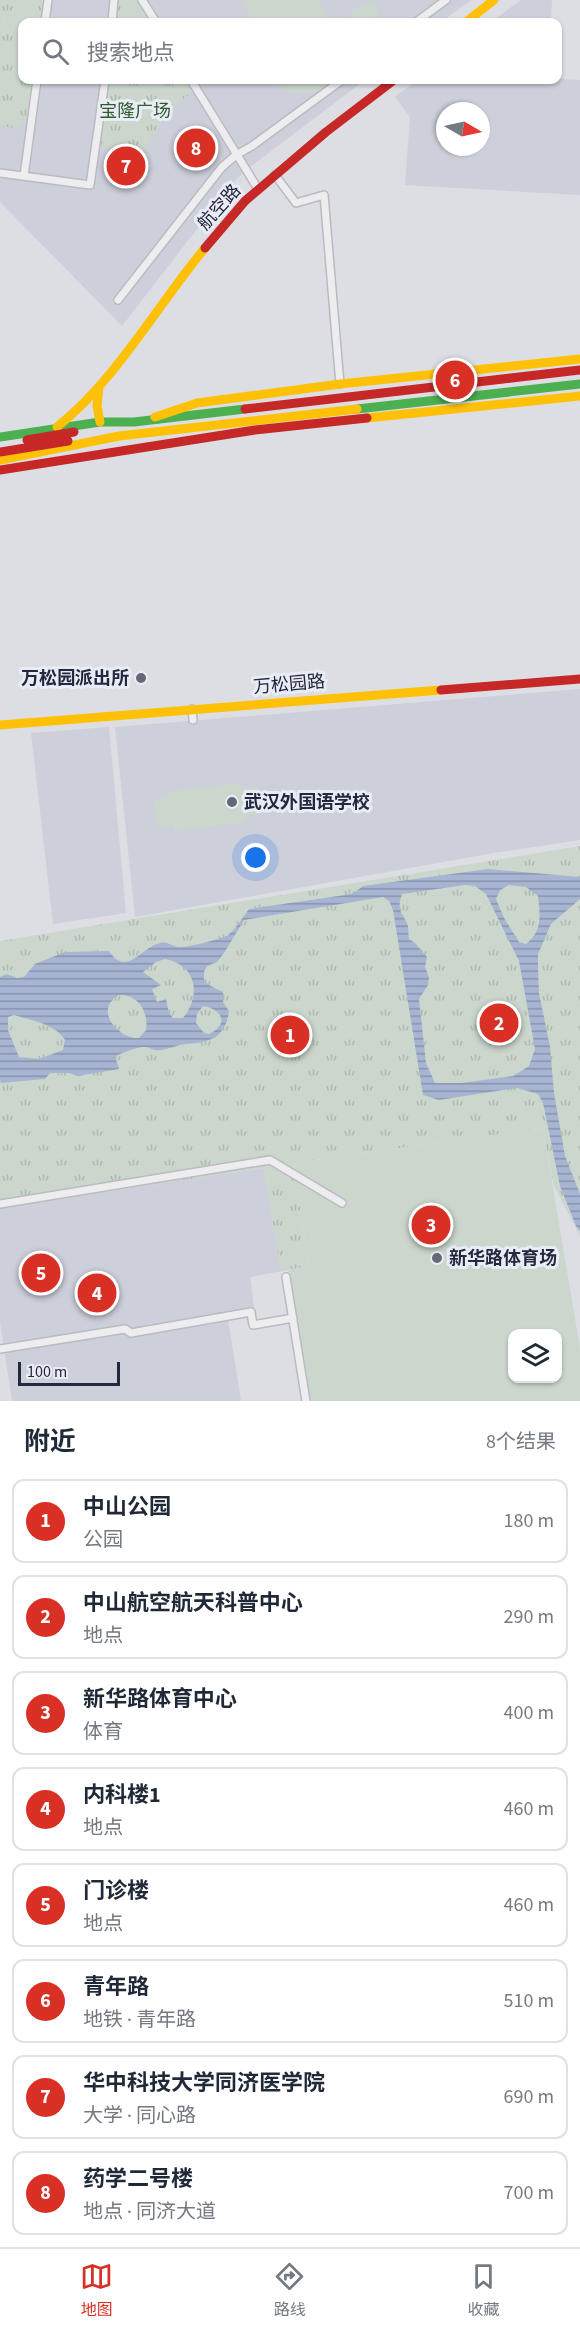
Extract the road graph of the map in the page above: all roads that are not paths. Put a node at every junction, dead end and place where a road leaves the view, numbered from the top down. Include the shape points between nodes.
1 (48, 0) edge
2 (114, 0) edge
3 (142, 0) edge
4 (446, 0) edge
5 (494, 0) edge
6 (46, 18) edge
7 (112, 18) edge
8 (153, 18) edge
9 (421, 18) edge
10 (471, 18) edge
11 (37, 84) edge
12 (104, 84) edge
13 (193, 84) edge
14 (337, 84) edge
15 (389, 84) edge
16 (236, 155) junction
17 (0, 173) edge
18 (275, 175) junction
19 (24, 176) junction
20 (258, 189) junction
21 (118, 300) dead end
22 (580, 360) edge
23 (526, 365) junction
24 (580, 370) edge
25 (469, 383) junction
26 (340, 384) junction
27 (580, 384) edge
28 (327, 386) junction
29 (99, 387) junction
30 (529, 389) junction
31 (580, 395) edge
32 (283, 404) junction
33 (145, 420) junction
34 (100, 422) junction
35 (134, 422) junction
36 (207, 425) junction
37 (57, 427) junction
38 (264, 430) junction
39 (119, 436) junction
40 (0, 437) edge
41 (50, 439) junction
42 (0, 444) edge
43 (0, 452) edge
44 (0, 460) edge
45 (0, 470) edge
46 (580, 679) edge
47 (192, 709) junction
48 (193, 720) dead end
49 (0, 725) edge
50 (342, 1203) dead end
51 (0, 1204) edge
52 (286, 1276) dead end
53 (293, 1318) junction
54 (0, 1349) edge
55 (306, 1401) edge

1 - 6 street
2 - 7 street
3 - 8 street
4 - 9 street
5 - 10 main road
11 - 19 street
12 - 19 street via 90,186
13 - 16 street
14 - 16 street
15 - 18 main road, 航空路
16 - 20 street
16 - 21 street via 211,179
17 - 19 street
18 - 20 main road, 航空路
18 - 26 street via 296,202 324,195
20 - 29 main road, 航空路 via 209,243
22 - 23 main road
23 - 25 main road
23 - 26 main road
24 - 25 main road
25 - 32 main road
26 - 28 main road
27 - 30 main road
28 - 32 main road
28 - 33 main road via 197,402
29 - 34 main road
29 - 37 main road, 航空路
30 - 31 main road
30 - 36 main road
31 - 38 main road
32 - 33 main road
33 - 35 main road
34 - 35 main road
34 - 37 main road
35 - 41 main road
36 - 38 main road
36 - 39 main road
37 - 40 main road
38 - 45 main road
39 - 41 main road
39 - 44 main road
41 - 42 main road
41 - 43 main road
46 - 47 main road, 万松园路
47 - 48 street
47 - 49 main road, 万松园路
50 - 51 street via 270,1160
52 - 53 street
53 - 54 street via 253,1325 251,1312 131,1333 125,1329
53 - 55 street

